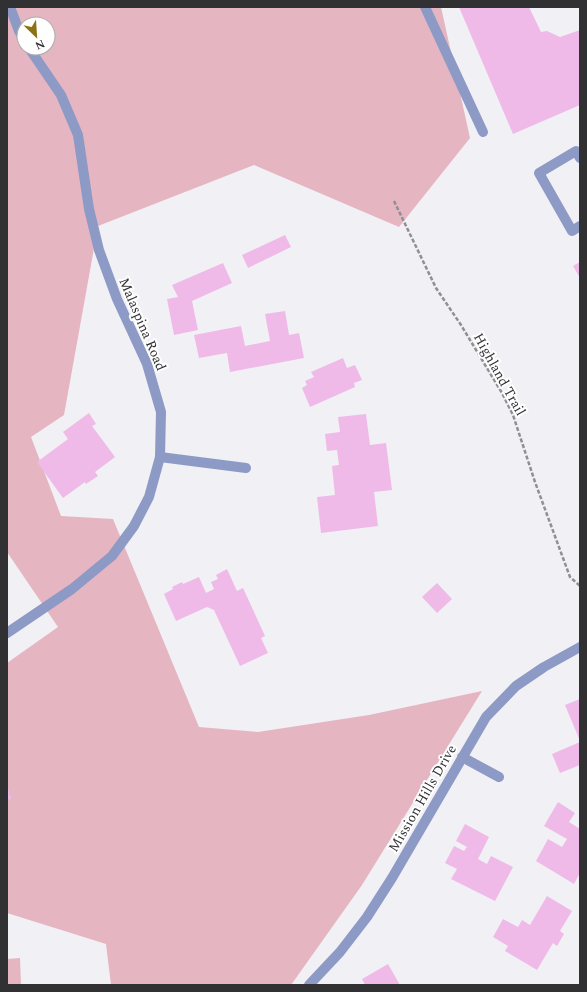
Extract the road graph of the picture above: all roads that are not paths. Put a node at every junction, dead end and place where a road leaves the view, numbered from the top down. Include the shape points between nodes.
1 (10, 7) edge
2 (425, 7) edge
3 (16, 23) edge
4 (35, 56) edge
5 (483, 132) dead end
6 (580, 158) edge
7 (580, 226) edge
8 (160, 457) junction
9 (246, 468) dead end
10 (7, 633) edge
11 (580, 648) edge
12 (462, 757) junction
13 (499, 777) dead end
14 (309, 985) edge

1 - 3 street
2 - 5 street
4 - 8 street, Malaspina Road via 61,95 78,136 89,209 99,250 117,299 147,364 161,412
6 - 7 street via 576,151 539,173 572,231
8 - 9 street
8 - 10 street, Malaspina Road via 149,497 134,526 114,553 72,589
11 - 12 street, Mission Hills Drive via 544,667 516,686 486,717
12 - 13 street
12 - 14 street, Mission Hills Drive via 367,917 340,952

